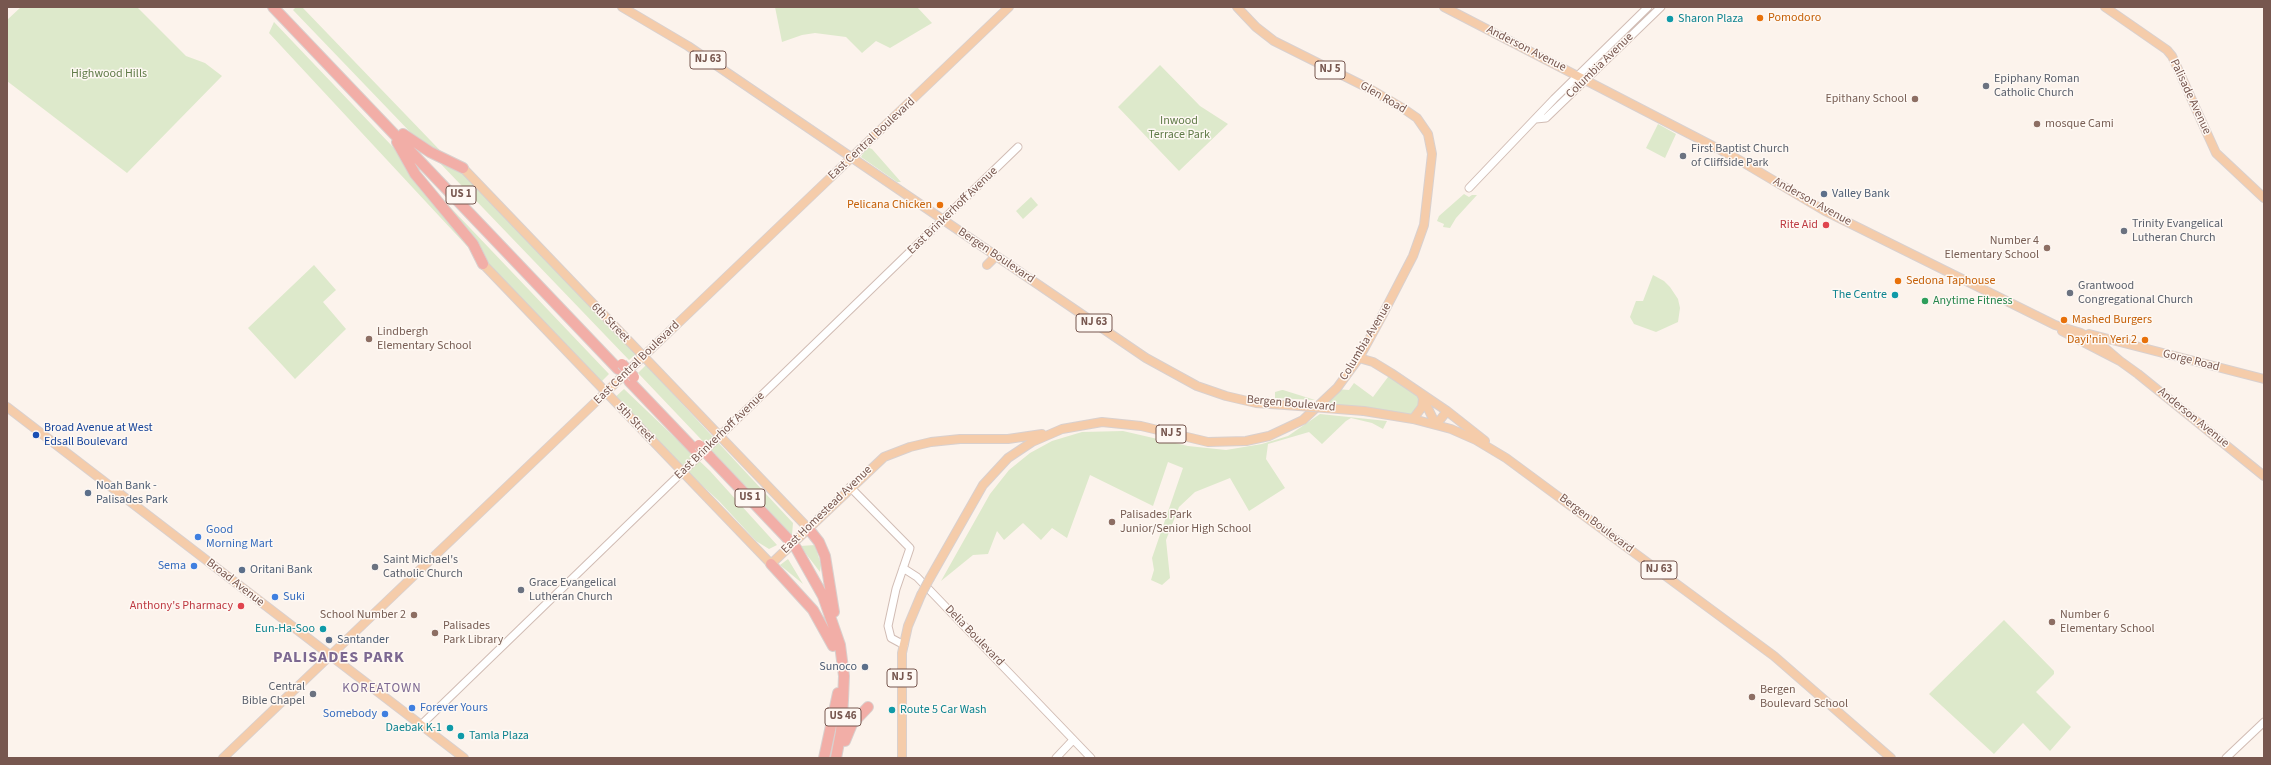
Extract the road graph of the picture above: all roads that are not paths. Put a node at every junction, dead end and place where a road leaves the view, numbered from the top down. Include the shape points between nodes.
1 (622, 7) edge
2 (1009, 7) edge
3 (1237, 7) edge
4 (1444, 7) edge
5 (1648, 7) edge
6 (1661, 7) edge
7 (2105, 7) edge
8 (277, 8) edge
9 (1582, 78) junction
10 (390, 126) junction
11 (403, 134) junction
12 (1018, 147) dead end
13 (853, 157) junction
14 (463, 168) joint
15 (1469, 188) dead end
16 (2264, 198) edge
17 (944, 220) junction
18 (1418, 243) joint
19 (996, 256) junction
20 (483, 264) joint
21 (987, 265) dead end
22 (529, 271) junction
23 (2055, 325) junction
24 (2081, 332) junction
25 (2098, 342) junction
26 (2086, 343) junction
27 (2118, 343) junction
28 (643, 357) junction
29 (1359, 358) junction
30 (2120, 361) junction
31 (2264, 379) edge
32 (605, 392) junction
33 (1422, 397) junction
34 (7, 407) edge
35 (1447, 411) junction
36 (1413, 419) junction
37 (1436, 425) junction
38 (1047, 434) junction
39 (719, 436) junction
40 (1506, 458) junction
41 (682, 472) junction
42 (2264, 476) edge
43 (850, 487) junction
44 (808, 528) junction
45 (793, 551) junction
46 (771, 564) junction
47 (903, 568) junction
48 (836, 632) junction
49 (904, 645) junction
50 (833, 646) junction
51 (330, 656) junction
52 (844, 676) junction
53 (838, 692) junction
54 (868, 707) dead end
55 (2264, 722) edge
56 (421, 725) junction
57 (1073, 740) junction
58 (845, 741) junction
59 (223, 758) edge
60 (464, 758) edge
61 (824, 758) edge
62 (830, 758) edge
63 (836, 758) edge
64 (841, 758) edge
65 (902, 758) edge
66 (1056, 758) edge
67 (1091, 758) edge
68 (1891, 758) edge
69 (2226, 758) edge

1 - 13 main road, Bergen Boulevard / NJ 63 via 688,46
2 - 13 main road, East Central Boulevard
3 - 18 main road, Glen Road / NJ 5 via 1256,27 1274,40 1377,93 1411,114 1426,129 1431,140 1432,154 1425,220
4 - 9 main road, Anderson Avenue
5 - 9 street, Columbia Avenue
6 - 9 street, Columbia Avenue
7 - 16 main road, Palisade Avenue via 2172,56 2216,153
8 - 10 highway, US 1
9 - 15 street, Columbia Avenue via 1546,118 1536,119
9 - 23 main road, Anderson Avenue via 1734,157 1825,211
10 - 11 highway, US 1
10 - 20 highway via 412,170 470,240
10 - 22 highway, US 1
11 - 14 highway via 430,152
11 - 22 highway, US 1
12 - 17 street, East Brinkerhoff Avenue
13 - 17 main road, Bergen Boulevard / NJ 63
13 - 28 main road, East Central Boulevard
14 - 28 main road, 6th Street
17 - 19 main road, Bergen Boulevard / NJ 63
17 - 39 street, East Brinkerhoff Avenue
18 - 29 main road, Columbia Avenue / NJ 5
19 - 21 main road
19 - 36 main road, Bergen Boulevard / NJ 63, bridge via 1146,358 1183,378 1241,400 1364,411
20 - 32 main road, 5th Street
22 - 45 highway, US 1, bridge
23 - 24 main road, Anderson Avenue
23 - 26 main road, Anderson Avenue
24 - 25 main road, Anderson Avenue
24 - 27 main road, Gorge Road
25 - 26 main road, Gorge Road
25 - 27 main road, Gorge Road
25 - 30 main road, Anderson Avenue
26 - 30 main road, Anderson Avenue
27 - 31 main road, Gorge Road
28 - 32 main road, East Central Boulevard
28 - 39 main road, 6th Street
29 - 33 main road via 1373,362
29 - 38 main road, Columbia Avenue / NJ 5 via 1337,388 1294,426 1270,436 1232,443 1195,440 1114,422 1077,425
30 - 42 main road, Anderson Avenue
32 - 41 main road, 5th Street
32 - 51 main road, East Central Boulevard via 564,435
33 - 35 main road
33 - 36 main road via 1422,407
33 - 37 main road
34 - 51 main road, Broad Avenue
35 - 37 main road
35 - 40 main road
36 - 37 main road, Bergen Boulevard / NJ 63
37 - 40 main road, Bergen Boulevard / NJ 63 via 1470,437
38 - 43 main road, East Homestead Avenue via 1039,433 1008,439 942,440 910,447 884,457
38 - 49 main road, NJ 5, bridge via 1014,454 992,474 974,499 920,595 911,616
39 - 41 street, East Brinkerhoff Avenue
39 - 44 main road, 6th Street
40 - 68 main road, Bergen Boulevard / NJ 63 via 1774,656
41 - 46 main road, 5th Street
41 - 56 street, East Brinkerhoff Avenue
43 - 44 main road, East Homestead Avenue
43 - 47 street via 910,548
44 - 46 main road, East Homestead Avenue
44 - 48 highway via 826,556
45 - 48 highway, US 1 via 821,590
45 - 50 highway, US 1 via 816,596
46 - 50 highway via 815,613
47 - 49 street via 888,631 894,641
47 - 57 street, Delia Boulevard via 917,577
48 - 52 highway, US 1
49 - 65 main road, NJ 5
50 - 53 highway, US 1
51 - 56 main road, Broad Avenue
51 - 59 main road, East Central Boulevard
52 - 58 highway, US 1 via 847,682 848,702
52 - 63 highway, US 46 via 842,724
53 - 61 highway, US 1
53 - 62 highway, US 46 via 837,722
54 - 58 highway via 852,724
55 - 69 street
56 - 60 main road, Broad Avenue
57 - 66 street
57 - 67 street, Delia Boulevard
58 - 64 highway, US 1

